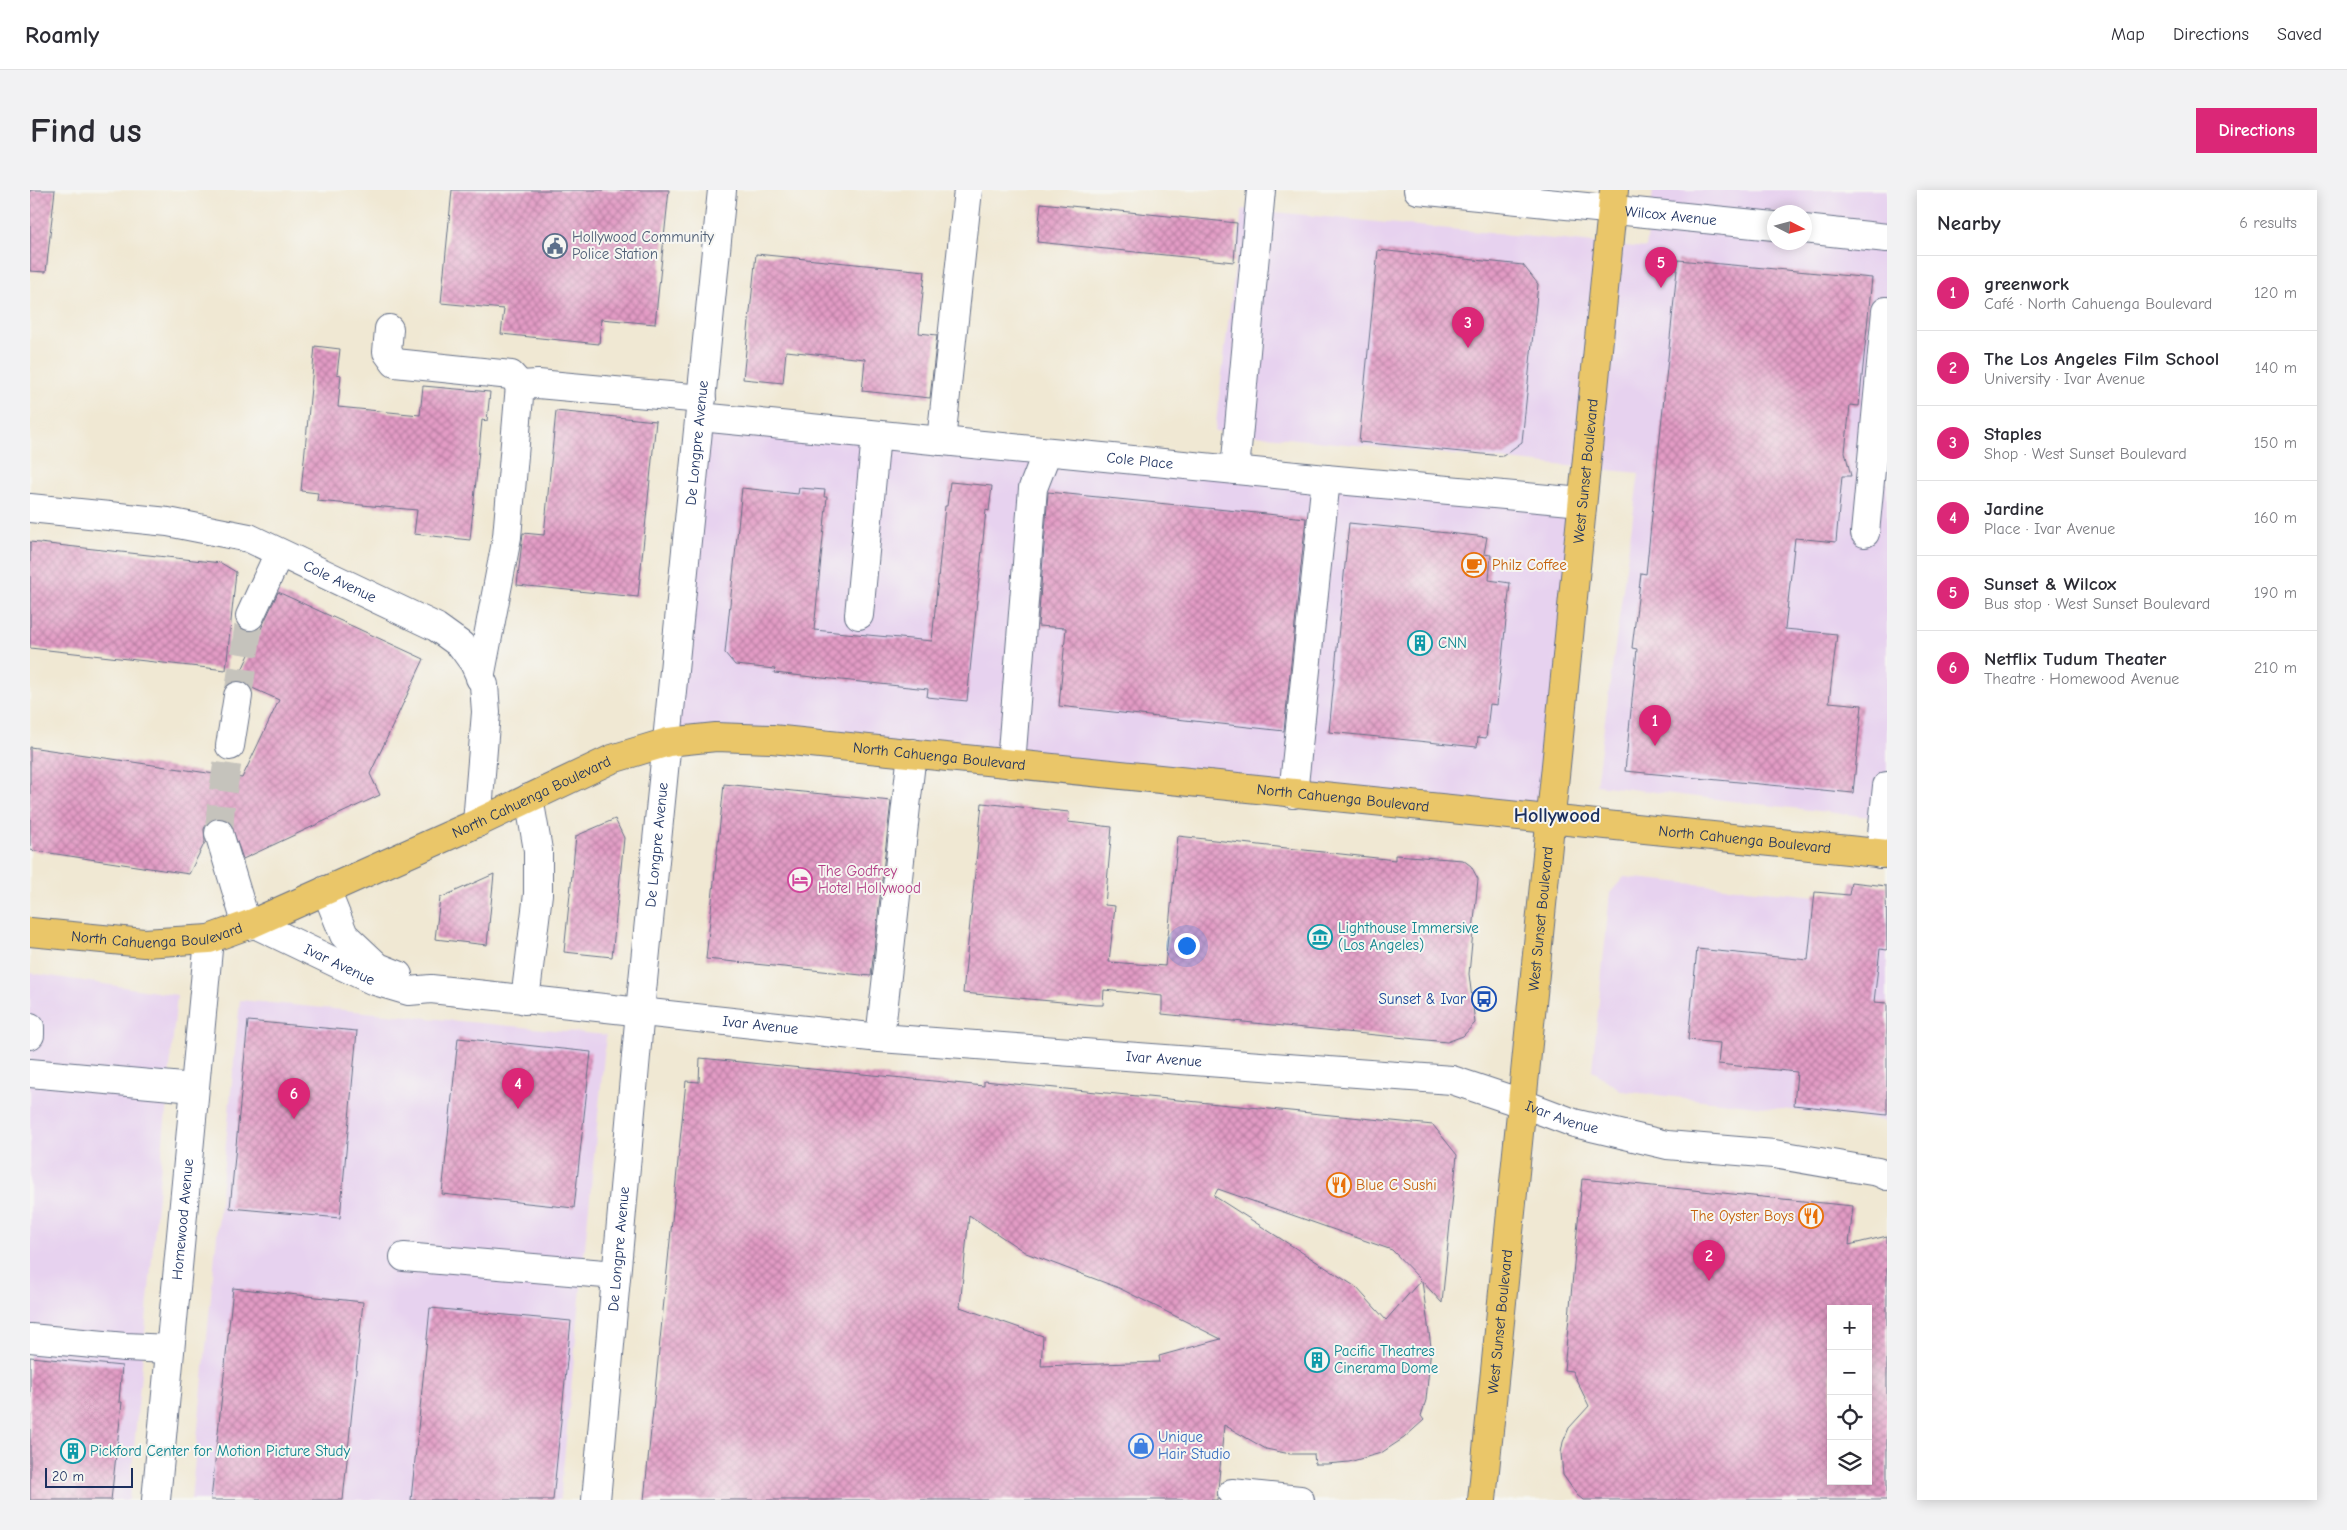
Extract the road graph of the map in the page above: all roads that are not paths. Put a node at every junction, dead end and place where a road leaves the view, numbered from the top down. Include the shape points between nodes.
1 (722, 190) edge
2 (968, 190) edge
3 (1261, 190) edge
4 (1418, 190) edge
5 (1613, 200) edge
6 (1767, 225) edge
7 (1812, 230) edge
8 (1887, 238) edge
9 (1887, 308) edge
10 (389, 329) dead end
11 (1884, 373) edge
12 (520, 385) junction
13 (701, 408) junction
14 (876, 435) junction
15 (940, 441) junction
16 (1047, 452) junction
17 (1235, 470) junction
18 (1326, 479) junction
19 (1582, 502) junction
20 (30, 508) edge
21 (1864, 533) dead end
22 (279, 553) junction
23 (859, 615) dead end
24 (250, 616) tunnel mouth
25 (480, 678) junction
26 (238, 696) tunnel mouth
27 (668, 742) junction
28 (230, 746) tunnel mouth
29 (912, 754) junction
30 (1011, 764) junction
31 (1887, 786) edge
32 (1293, 794) junction
33 (529, 798) junction
34 (1551, 821) junction
35 (477, 823) junction
36 (219, 833) tunnel mouth
37 (1884, 854) edge
38 (326, 890) junction
39 (250, 924) junction
40 (30, 932) edge
41 (209, 939) junction
42 (431, 990) junction
43 (525, 1000) junction
44 (640, 1011) junction
45 (30, 1026) edge
46 (30, 1035) edge
47 (880, 1038) junction
48 (30, 1073) edge
49 (194, 1088) junction
50 (1522, 1103) junction
51 (1887, 1176) edge
52 (404, 1257) dead end
53 (616, 1275) junction
54 (30, 1338) edge
55 (170, 1349) junction
56 (1232, 1493) dead end
57 (156, 1500) edge
58 (596, 1500) edge
59 (1300, 1500) edge
60 (1482, 1500) edge

1 - 13 street, De Longpre Avenue
2 - 15 street
3 - 17 street
4 - 5 street, Wilcox Avenue
5 - 6 street, Wilcox Avenue
5 - 19 main road, West Sunset Boulevard
7 - 8 street
9 - 11 street
10 - 12 street via 387,352 395,363 511,376
11 - 21 street
12 - 13 street, Cole Place via 538,384
12 - 25 street via 507,537
13 - 14 street, Cole Place
13 - 27 street, De Longpre Avenue
14 - 15 street, Cole Place
14 - 23 street
15 - 16 street, Cole Place
16 - 17 street, Cole Place
16 - 30 street via 1033,488
17 - 18 street, Cole Place
18 - 19 street, Cole Place
18 - 32 street
19 - 34 main road, West Sunset Boulevard
20 - 22 street, Cole Avenue via 187,526 249,538
22 - 24 street
22 - 25 street, Cole Avenue via 436,627 461,645
25 - 35 street, Cole Avenue via 484,685 486,712
26 - 28 street
27 - 29 main road, North Cahuenga Boulevard via 716,736
27 - 33 main road, North Cahuenga Boulevard via 612,759
27 - 44 street, De Longpre Avenue
29 - 30 main road, North Cahuenga Boulevard
29 - 47 street
30 - 32 main road, North Cahuenga Boulevard
31 - 37 street
32 - 34 main road, North Cahuenga Boulevard
33 - 35 main road, North Cahuenga Boulevard
33 - 43 street via 538,850 538,894
34 - 37 main road, North Cahuenga Boulevard
34 - 50 main road, West Sunset Boulevard
35 - 38 main road, North Cahuenga Boulevard
36 - 39 street
38 - 39 main road, North Cahuenga Boulevard
38 - 42 street, Ivar Avenue via 344,935 378,966
39 - 41 main road, North Cahuenga Boulevard
39 - 42 street, Ivar Avenue via 372,980 409,991
40 - 41 main road, North Cahuenga Boulevard via 144,943
41 - 49 street, Homewood Avenue
42 - 43 street, Ivar Avenue
43 - 44 street, Ivar Avenue
44 - 47 street, Ivar Avenue
44 - 53 street, De Longpre Avenue
45 - 46 street
47 - 50 street, Ivar Avenue via 1452,1080
48 - 49 street
49 - 55 street, Homewood Avenue
50 - 51 street, Ivar Avenue via 1574,1123 1667,1145 1774,1154
50 - 60 main road, West Sunset Boulevard
52 - 53 street
53 - 58 street, De Longpre Avenue
54 - 55 street
55 - 57 street, Homewood Avenue
56 - 59 street

